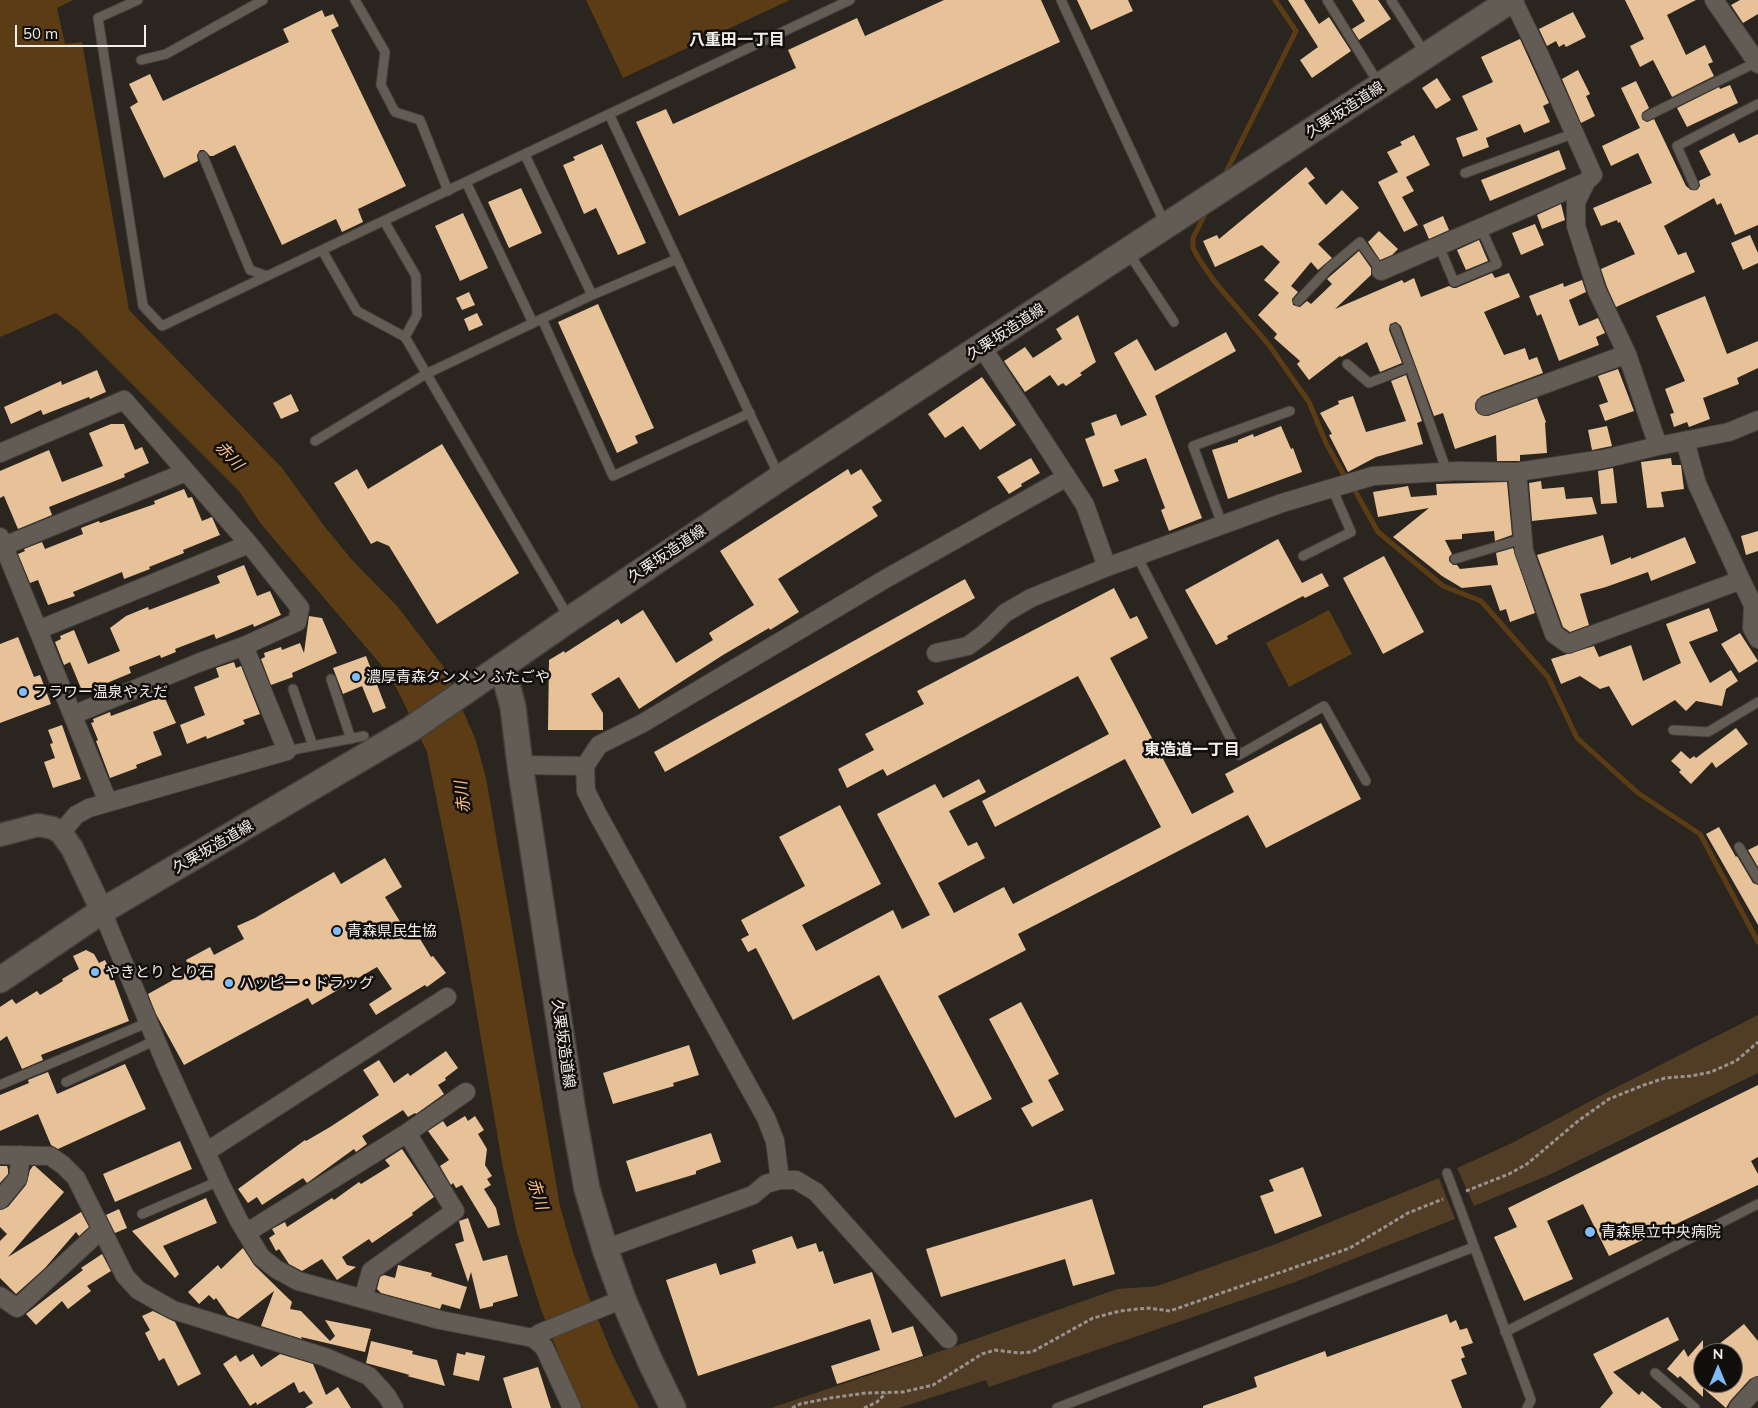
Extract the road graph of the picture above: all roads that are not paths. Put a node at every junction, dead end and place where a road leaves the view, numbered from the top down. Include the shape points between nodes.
1 (138, 0) edge
2 (263, 0) edge
3 (355, 0) edge
4 (850, 0) edge
5 (1061, 0) edge
6 (1327, 0) edge
7 (1391, 0) edge
8 (1512, 0) edge
9 (1718, 1) edge
10 (1427, 56) junction
11 (141, 60) dead end
12 (1757, 63) edge
13 (1381, 86) junction
14 (1758, 104) edge
15 (609, 114) junction
16 (1647, 116) dead end
17 (1574, 133) junction
18 (524, 154) junction
19 (203, 156) dead end
20 (1465, 173) dead end
21 (466, 182) junction
22 (1586, 182) junction
23 (1694, 185) dead end
24 (448, 191) junction
25 (384, 221) junction
26 (1166, 227) junction
27 (1482, 228) junction
28 (1439, 246) junction
29 (322, 250) junction
30 (1128, 252) junction
31 (677, 259) junction
32 (1381, 271) joint
33 (267, 276) junction
34 (592, 295) junction
35 (1298, 301) dead end
36 (537, 321) junction
37 (1174, 322) dead end
38 (1395, 328) dead end
39 (405, 337) junction
40 (982, 347) junction
41 (1627, 354) junction
42 (1347, 364) dead end
43 (1410, 367) junction
44 (426, 374) junction
45 (1485, 406) dead end
46 (1290, 411) dead end
47 (750, 413) junction
48 (1758, 420) edge
49 (316, 441) dead end
50 (1685, 441) junction
51 (1658, 446) junction
52 (0, 453) edge
53 (186, 472) junction
54 (1447, 472) junction
55 (1518, 472) junction
56 (780, 478) junction
57 (1065, 478) junction
58 (1332, 488) junction
59 (1222, 524) junction
60 (1522, 539) junction
61 (2, 541) edge
62 (249, 544) junction
63 (1136, 556) junction
64 (1303, 556) dead end
65 (1455, 559) dead end
66 (1107, 567) junction
67 (1741, 580) junction
68 (570, 619) junction
69 (38, 630) junction
70 (1758, 639) edge
71 (244, 646) junction
72 (936, 653) dead end
73 (502, 666) junction
74 (331, 679) dead end
75 (293, 689) dead end
76 (1758, 702) edge
77 (73, 715) junction
78 (1673, 730) dead end
79 (364, 736) dead end
80 (351, 739) junction
81 (313, 746) junction
82 (287, 751) junction
83 (520, 765) junction
84 (585, 766) junction
85 (1366, 781) dead end
86 (108, 802) junction
87 (61, 833) junction
88 (0, 835) edge
89 (1739, 847) dead end
90 (1758, 879) edge
91 (102, 911) junction
92 (0, 980) edge
93 (446, 997) dead end
94 (149, 1022) junction
95 (156, 1040) junction
96 (66, 1082) dead end
97 (0, 1085) edge
98 (466, 1092) dead end
99 (407, 1133) junction
100 (206, 1152) junction
101 (0, 1155) edge
102 (21, 1155) junction
103 (1447, 1174) dead end
104 (780, 1180) junction
105 (219, 1181) junction
106 (0, 1200) edge
107 (1758, 1204) edge
108 (142, 1214) dead end
109 (102, 1229) junction
110 (246, 1233) junction
111 (1474, 1247) junction
112 (605, 1249) junction
113 (0, 1296) edge
114 (363, 1299) junction
115 (623, 1299) junction
116 (1505, 1332) junction
117 (536, 1335) junction
118 (948, 1339) dead end
119 (1655, 1373) dead end
120 (1758, 1386) edge
121 (394, 1408) edge
122 (572, 1408) edge
123 (673, 1408) edge
124 (1057, 1408) edge
125 (1527, 1408) edge
126 (1695, 1408) edge
127 (1738, 1408) edge

1 - 33 lane via 98,18 143,306 162,326
2 - 11 lane via 166,54
3 - 24 lane via 385,52 381,85 395,112 420,120
4 - 15 lane
5 - 26 lane
6 - 13 lane
7 - 10 lane
8 - 10 main road, 久栗坂造道線
8 - 17 street via 1540,54
9 - 12 street
10 - 13 main road, 久栗坂造道線
12 - 16 lane
13 - 26 main road, 久栗坂造道線
14 - 23 lane via 1677,146
15 - 18 lane
15 - 31 lane
17 - 20 lane
17 - 22 street via 1593,175
18 - 21 lane
18 - 34 lane
19 - 33 lane via 250,270
21 - 24 lane
21 - 36 lane
22 - 27 street
22 - 41 street via 1576,202 1576,226 1597,291
24 - 25 lane
25 - 29 lane
25 - 39 lane via 416,276 417,315
26 - 30 main road, 久栗坂造道線
27 - 28 street
27 - 28 lane via 1497,264 1454,282
28 - 32 street
29 - 33 lane
29 - 39 lane via 357,311
30 - 37 lane
30 - 40 main road, 久栗坂造道線
31 - 34 lane
31 - 47 lane
32 - 35 lane via 1360,242 1329,268
34 - 36 lane
36 - 44 lane
36 - 47 lane via 613,476
38 - 43 lane
39 - 44 lane
40 - 56 main road, 久栗坂造道線
40 - 57 street
41 - 45 street
41 - 51 street
42 - 43 lane via 1369,383
43 - 54 lane
44 - 49 lane
44 - 68 lane
46 - 59 lane via 1193,446
47 - 56 lane
48 - 50 street via 1729,432
50 - 51 street
50 - 67 street via 1696,484
51 - 55 street via 1604,459
52 - 53 street via 124,400
53 - 61 street
53 - 62 street
54 - 55 street
54 - 58 street via 1373,476
55 - 60 street
56 - 68 main road, 久栗坂造道線
57 - 66 street via 1084,506
57 - 84 street via 643,723 599,745
58 - 59 street
58 - 64 lane via 1351,532
59 - 63 street
60 - 65 lane
60 - 67 street via 1554,634 1568,644
61 - 69 street
62 - 69 street
62 - 71 street via 300,608 297,622
63 - 66 street
63 - 85 lane via 1239,755 1324,706
66 - 72 street via 1031,598 1005,613 968,646
67 - 70 street via 1753,605 1752,628
68 - 73 main road, 久栗坂造道線
69 - 77 street
71 - 77 street
71 - 82 street
73 - 83 main road, 久栗坂造道線 via 513,707
73 - 91 main road, 久栗坂造道線 via 412,730
74 - 80 lane
75 - 81 lane
76 - 78 lane via 1708,732
77 - 86 street
79 - 80 lane
80 - 81 lane
81 - 82 lane
82 - 86 street
83 - 84 street
83 - 112 main road, 久栗坂造道線 via 575,1121 587,1189
84 - 104 street via 586,791 766,1118 775,1141
86 - 87 street via 82,811
87 - 88 street via 38,825
87 - 91 street via 72,848
89 - 90 lane
91 - 92 main road, 久栗坂造道線
91 - 94 street
93 - 100 street
94 - 95 street
94 - 97 lane
95 - 96 lane
95 - 100 street
98 - 99 street
99 - 110 street
99 - 114 street via 456,1211 372,1270
100 - 105 street
101 - 102 street
102 - 106 street via 18,1178
102 - 109 street via 50,1156 63,1165 76,1178
103 - 111 lane
104 - 112 street via 766,1184 753,1194
104 - 118 street via 796,1180 816,1192
105 - 108 lane
105 - 110 street
107 - 116 lane
109 - 113 street via 17,1308
109 - 121 street via 125,1276 138,1290 173,1310 325,1357 370,1376
110 - 114 street via 261,1257 287,1276
111 - 116 lane
111 - 124 lane
112 - 115 main road, 久栗坂造道線
114 - 117 street via 440,1320
115 - 117 street
115 - 123 main road, 久栗坂造道線
116 - 125 lane via 1531,1400
117 - 122 street
119 - 126 lane
120 - 127 street

